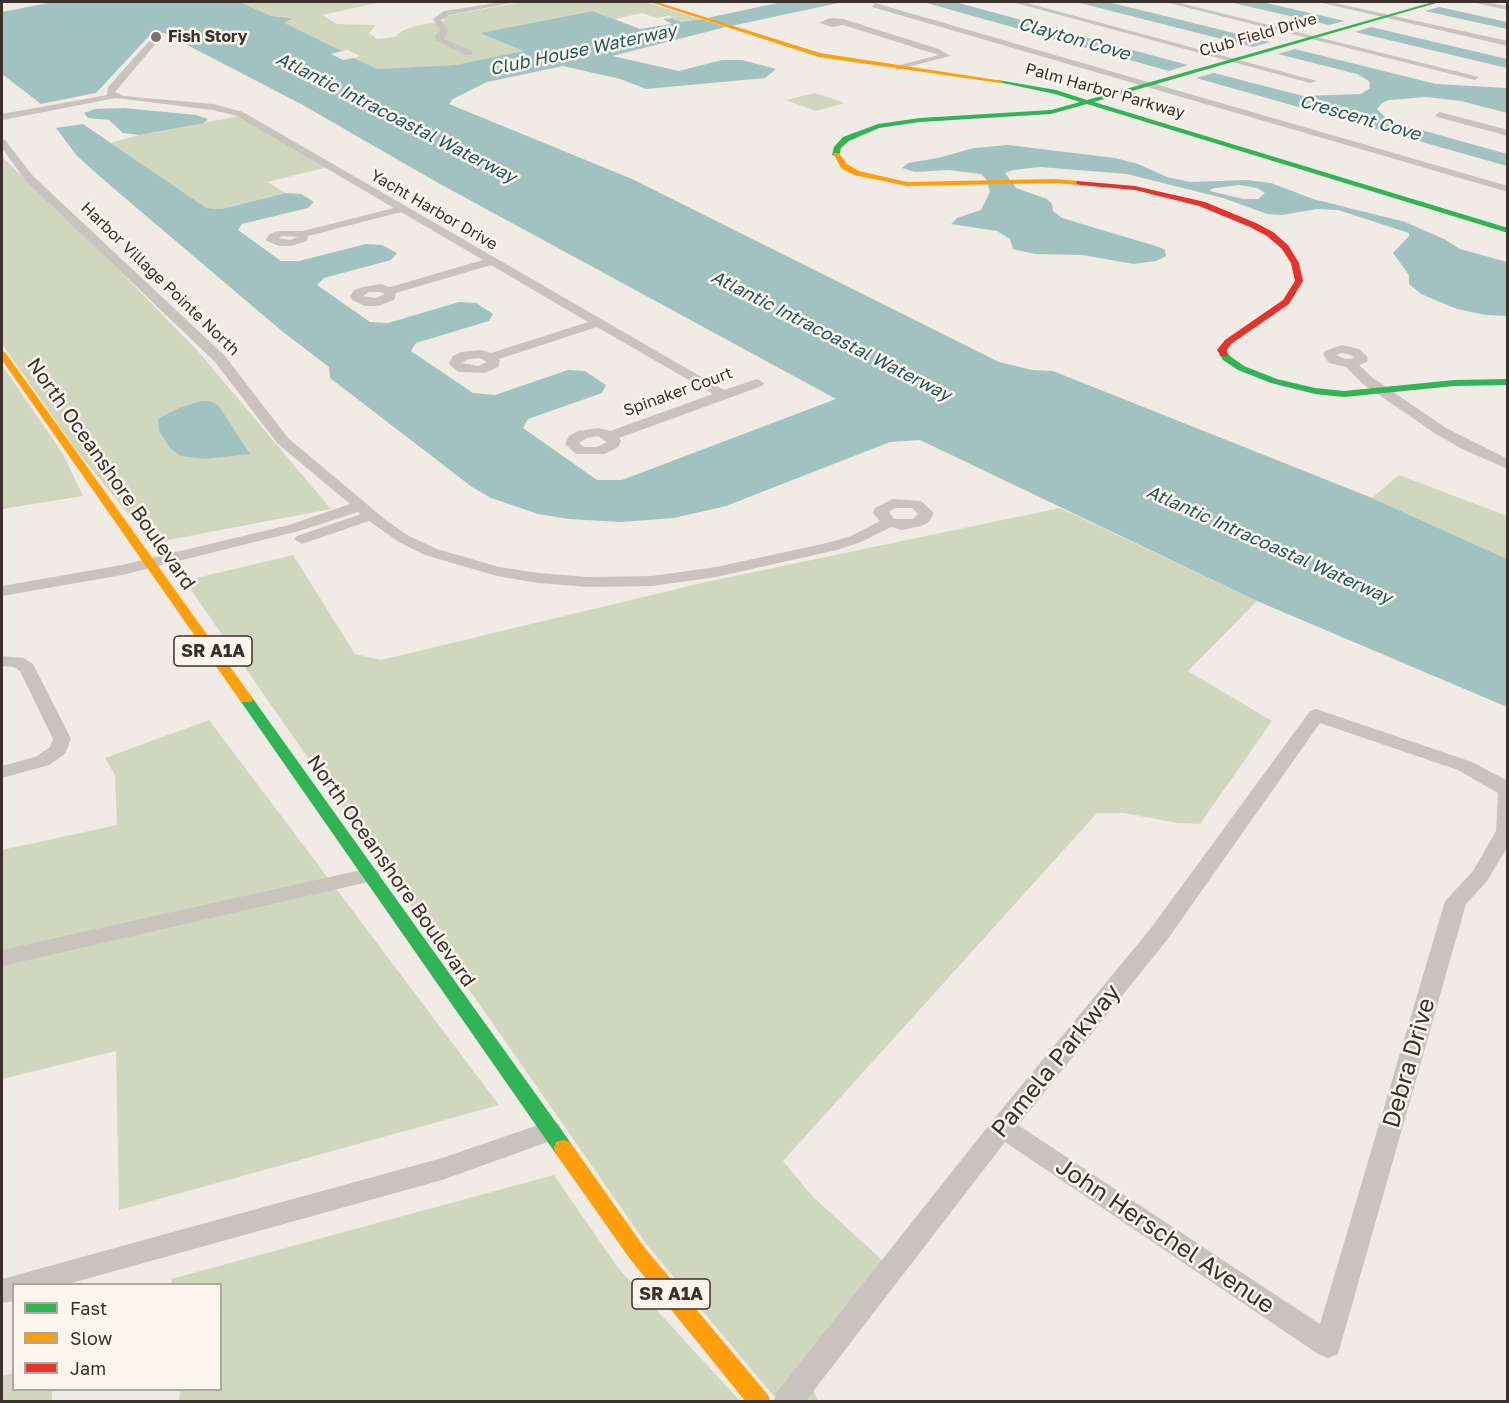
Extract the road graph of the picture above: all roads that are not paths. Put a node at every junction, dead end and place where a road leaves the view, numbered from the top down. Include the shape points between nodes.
1 (512, 2) edge
2 (653, 2) edge
3 (1016, 2) edge
4 (1169, 2) edge
5 (1322, 2) edge
6 (1437, 2) edge
7 (1475, 2) edge
8 (875, 5) dead end
9 (1508, 8) edge
10 (1386, 16) junction
11 (843, 23) dead end
12 (1313, 37) junction
13 (155, 40) dead end
14 (1508, 44) edge
15 (470, 53) dead end
16 (1234, 60) junction
17 (899, 68) junction
18 (1475, 77) dead end
19 (1313, 81) dead end
20 (1147, 85) junction
21 (113, 95) junction
22 (1089, 101) junction
23 (1440, 114) dead end
24 (2, 117) edge
25 (1508, 133) edge
26 (2, 142) edge
27 (1508, 189) edge
28 (401, 209) junction
29 (1508, 231) edge
30 (303, 234) dead end
31 (493, 261) junction
32 (389, 291) dead end
33 (598, 322) junction
34 (2, 354) edge
35 (491, 357) dead end
36 (1350, 363) dead end
37 (1508, 382) edge
38 (758, 383) dead end
39 (1383, 391) junction
40 (723, 395) junction
41 (610, 436) dead end
42 (1508, 465) edge
43 (366, 511) junction
44 (889, 522) dead end
45 (150, 563) junction
46 (2, 591) edge
47 (8, 661) edge
48 (2, 772) edge
49 (1508, 791) edge
50 (370, 875) junction
51 (2, 958) edge
52 (1002, 1127) junction
53 (550, 1131) junction
54 (30, 1283) edge
55 (1328, 1345) joint
56 (760, 1401) edge
57 (787, 1401) edge

1 - 15 street via 444,14 437,19 444,28 440,40
2 - 17 street, Palm Harbor Parkway via 819,55
3 - 16 street
4 - 12 street
5 - 10 street
6 - 10 street, Club Field Drive
7 - 9 street
8 - 20 street
10 - 12 street, Club Field Drive
10 - 14 street
11 - 17 street via 946,56
12 - 16 street, Club Field Drive
12 - 18 street
13 - 21 street via 111,89
16 - 19 street
16 - 20 street, Club Field Drive
17 - 22 street, Palm Harbor Parkway via 999,80
20 - 22 street, Club Field Drive
20 - 27 street
21 - 24 street, Yacht Harbor Drive
21 - 28 street, Yacht Harbor Drive via 237,113
22 - 29 street, Palm Harbor Parkway
22 - 39 street, Club Field Drive via 1028,115 893,123 852,135 837,149 837,159 844,166 876,179 914,185 1094,183 1159,193 1216,209 1277,240 1297,267 1299,281 1286,302 1227,342 1224,355 1246,370 1289,386 1335,393
23 - 25 street
26 - 43 street, Harbor Village Pointe North via 29,178 220,359 270,428
28 - 30 street
28 - 31 street, Yacht Harbor Drive
31 - 32 street
31 - 33 street, Yacht Harbor Drive
33 - 35 street
33 - 40 street, Yacht Harbor Drive
34 - 45 street, North Oceanshore Boulevard / SR A1A
36 - 39 street
37 - 39 street
38 - 40 street, Spinaker Court
39 - 42 street via 1452,438
40 - 41 street, Spinaker Court
43 - 44 street, Harbor Village Pointe North via 404,539 464,563 538,578 607,582 716,572 838,545
43 - 45 street via 311,536 238,554 184,564
45 - 46 street
45 - 50 street, North Oceanshore Boulevard / SR A1A
47 - 48 street via 27,668 62,743 54,754 34,765
49 - 52 street, Pamela Parkway via 1465,766 1316,715 1159,934
49 - 55 street, Debra Drive via 1506,831 1480,876 1456,901
50 - 51 street
50 - 53 street, North Oceanshore Boulevard / SR A1A
52 - 55 street, John Herschel Avenue
52 - 57 street, Pamela Parkway
53 - 54 street via 442,1169
53 - 56 street, North Oceanshore Boulevard / SR A1A via 637,1253

